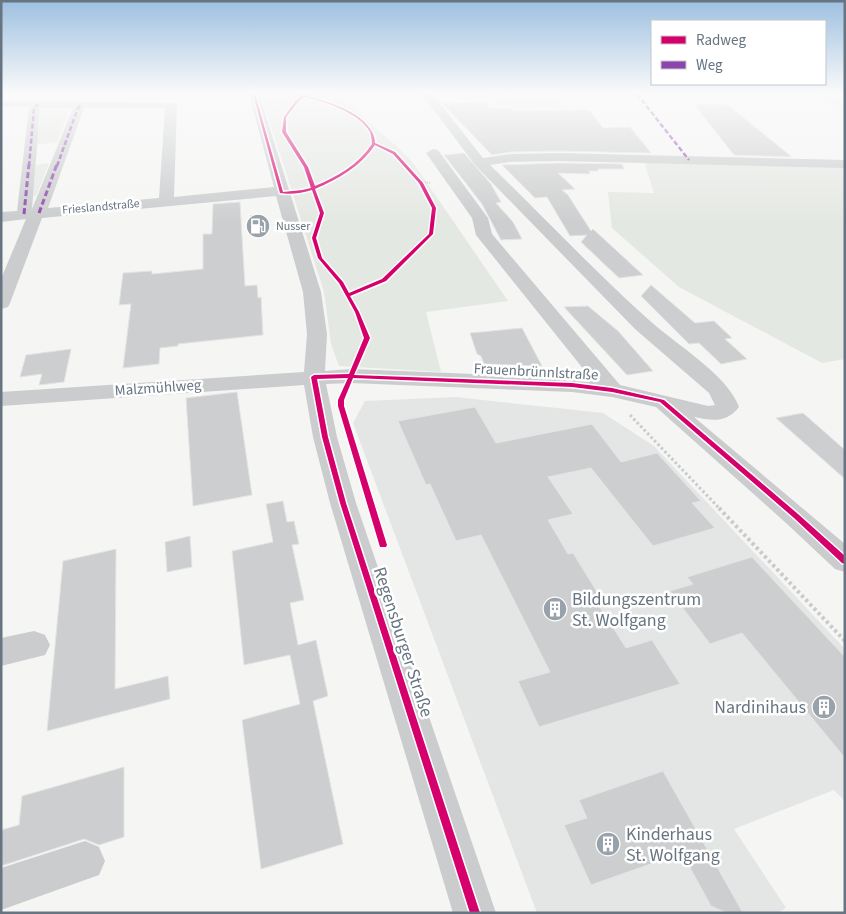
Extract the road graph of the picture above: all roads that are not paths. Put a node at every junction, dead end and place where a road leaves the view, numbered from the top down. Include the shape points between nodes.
1 (34, 137) edge
2 (66, 137) edge
3 (169, 137) edge
4 (266, 137) edge
5 (460, 137) edge
6 (433, 153) dead end
7 (480, 162) junction
8 (845, 164) edge
9 (281, 191) junction
10 (166, 202) junction
11 (33, 214) junction
12 (1, 216) edge
13 (1, 304) edge
14 (314, 377) junction
15 (612, 390) junction
16 (1, 399) edge
17 (662, 401) junction
18 (845, 561) edge
19 (34, 645) dead end
20 (1, 652) edge
21 (85, 861) dead end
22 (1, 889) edge
23 (475, 913) edge

1 - 11 street
2 - 11 street
3 - 10 street
4 - 9 street, Regensburger Straße
5 - 7 street, Frauenbrünnlstraße
6 - 15 street, Frauenbrünnlstraße via 480,218 484,235
7 - 8 street via 559,157
7 - 17 street, Frauenbrünnlstraße via 642,325 717,388 727,407 720,412 708,413
9 - 10 street, Frieslandstraße
9 - 14 street, Regensburger Straße via 312,292 317,334
10 - 11 street, Frieslandstraße
11 - 12 street, Frieslandstraße
11 - 13 street
14 - 15 street, Frauenbrünnlstraße via 514,382
14 - 16 street, Malzmühlweg
14 - 23 street, Regensburger Straße via 325,437 343,503
15 - 17 street, Frauenbrünnlstraße
17 - 18 street, Frauenbrünnlstraße
19 - 20 street
21 - 22 street

